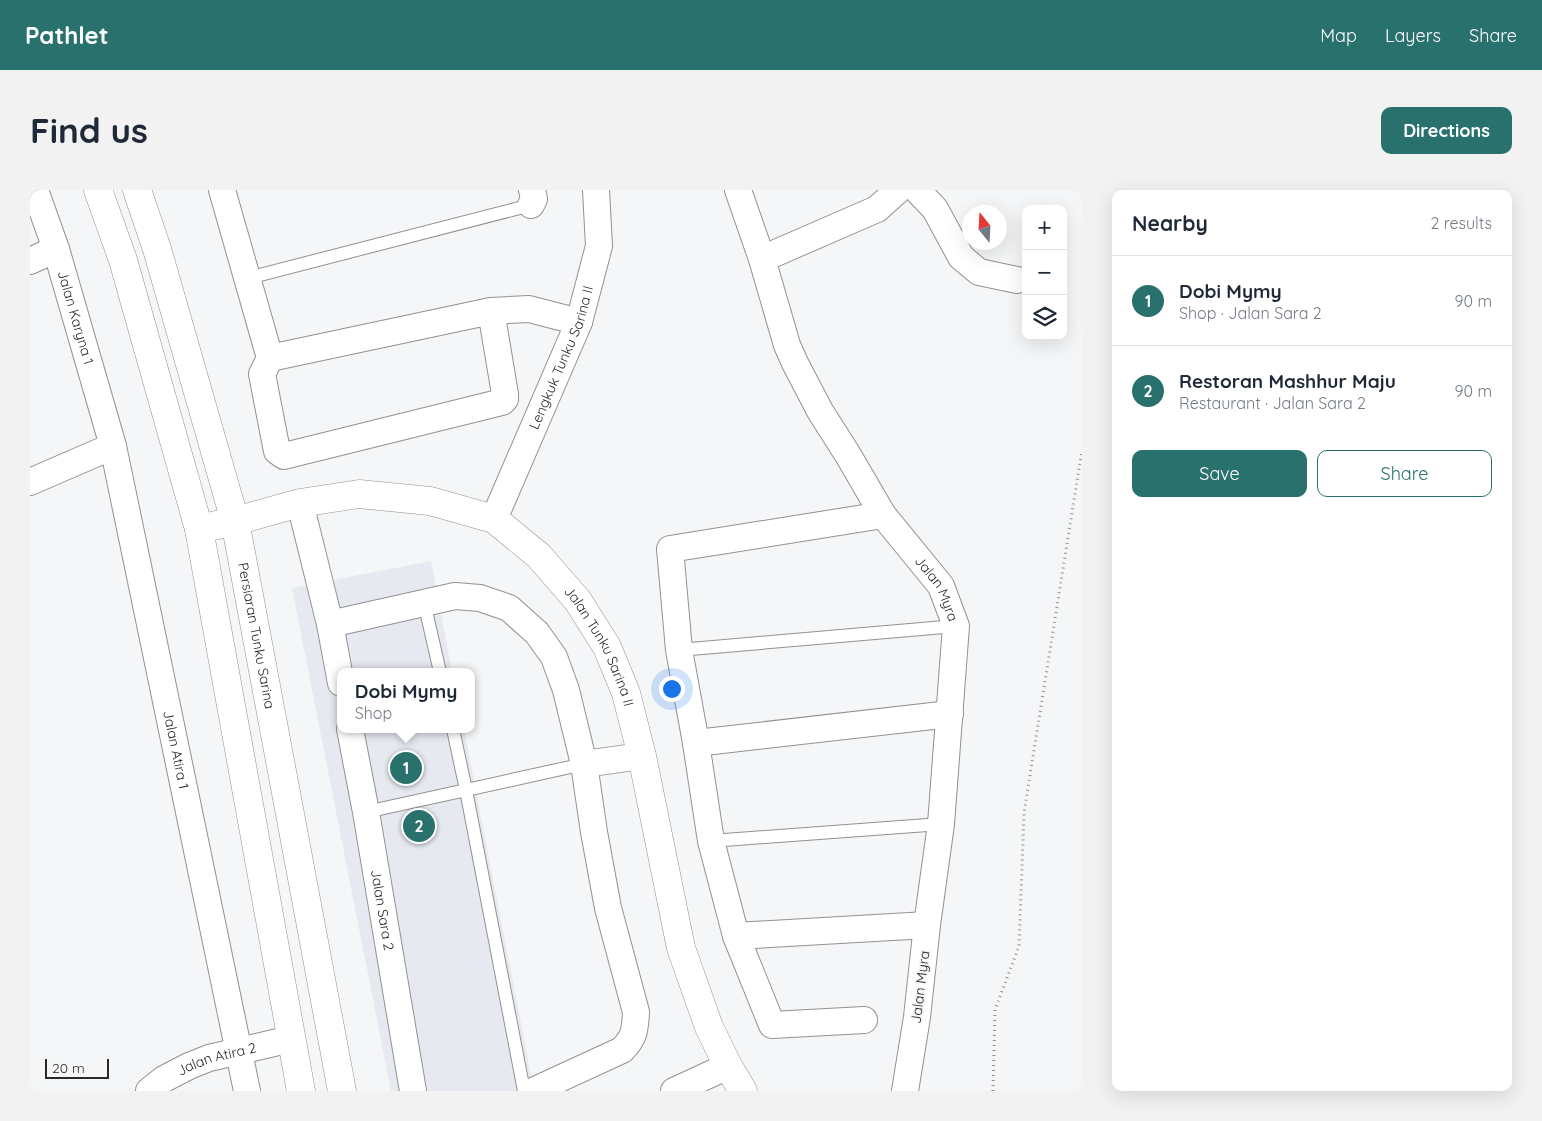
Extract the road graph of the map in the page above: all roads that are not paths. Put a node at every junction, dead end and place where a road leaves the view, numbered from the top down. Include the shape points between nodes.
1 (35, 190) edge
2 (98, 190) edge
3 (136, 190) edge
4 (596, 190) edge
5 (738, 190) edge
6 (898, 190) edge
7 (917, 190) edge
8 (225, 191) edge
9 (532, 198) edge
10 (56, 249) junction
11 (762, 259) junction
12 (30, 261) edge
13 (248, 278) junction
14 (1017, 280) dead end
15 (491, 311) junction
16 (579, 322) junction
17 (270, 358) junction
18 (113, 446) junction
19 (30, 482) edge
20 (300, 503) junction
21 (883, 516) junction
22 (494, 519) junction
23 (235, 522) junction
24 (199, 529) junction
25 (424, 602) junction
26 (330, 624) junction
27 (956, 626) junction
28 (679, 650) junction
29 (338, 668) edge
30 (439, 668) edge
31 (950, 714) junction
32 (351, 733) edge
33 (454, 733) edge
34 (696, 742) junction
35 (642, 756) junction
36 (584, 764) junction
37 (466, 790) junction
38 (366, 812) junction
39 (941, 824) junction
40 (711, 840) junction
41 (927, 925) junction
42 (736, 936) junction
43 (864, 1020) dead end
44 (291, 1039) junction
45 (239, 1052) junction
46 (728, 1066) junction
47 (149, 1091) edge
48 (246, 1091) edge
49 (301, 1091) edge
50 (342, 1091) edge
51 (413, 1091) edge
52 (524, 1091) edge
53 (534, 1091) edge
54 (674, 1091) edge
55 (743, 1091) edge
56 (905, 1091) edge

1 - 10 street, Jalan Karyna 1
2 - 24 street via 124,260
3 - 23 street, Persiaran Tunku Sarina via 157,249
4 - 16 street, Lengkuk Tunku Sarina II via 599,246
5 - 11 street, Jalan Myra
6 - 11 street via 876,208
7 - 14 street via 935,209 961,257 979,272
8 - 13 street
9 - 13 lane
10 - 12 street
10 - 18 street, Jalan Karyna 1
11 - 21 street, Jalan Myra via 795,363
13 - 17 street
15 - 16 street via 529,309
15 - 17 street
15 - 17 street via 505,394 502,402 284,456 277,451 262,374
16 - 22 street, Lengkuk Tunku Sarina II
18 - 19 street
18 - 45 street, Jalan Atira 1
20 - 22 street, Jalan Tunku Sarina II via 358,494 430,501
20 - 23 street, Jalan Tunku Sarina II
20 - 26 street
21 - 27 street, Jalan Myra via 941,586
21 - 28 street via 670,549
22 - 35 street, Jalan Tunku Sarina II via 539,556 578,601 607,647 626,692
23 - 24 street, Jalan Tunku Sarina II
23 - 50 street, Persiaran Tunku Sarina
24 - 44 street
25 - 26 street
25 - 30 lane
25 - 36 street via 455,596 480,598 509,608 537,634 554,657 566,690
26 - 29 street
27 - 28 lane
27 - 31 street, Jalan Myra
28 - 34 street
31 - 34 street
31 - 39 street, Jalan Myra
32 - 38 street, Jalan Sara 2
33 - 37 lane
34 - 40 street
35 - 36 street
35 - 46 street, Jalan Tunku Sarina II via 681,948 709,1027
36 - 37 lane
36 - 53 street via 608,908 636,1012 636,1028 631,1041 622,1050
37 - 38 lane
37 - 52 lane
38 - 51 street, Jalan Sara 2
39 - 40 lane
39 - 41 street, Jalan Myra
40 - 42 street
41 - 42 street
41 - 56 street, Jalan Myra
42 - 43 street via 772,1025
44 - 45 street, Jalan Atira 2
44 - 49 street
45 - 47 street, Jalan Atira 2 via 188,1066
45 - 48 street, Jalan Atira 1
46 - 54 street
46 - 55 street, Jalan Tunku Sarina II

